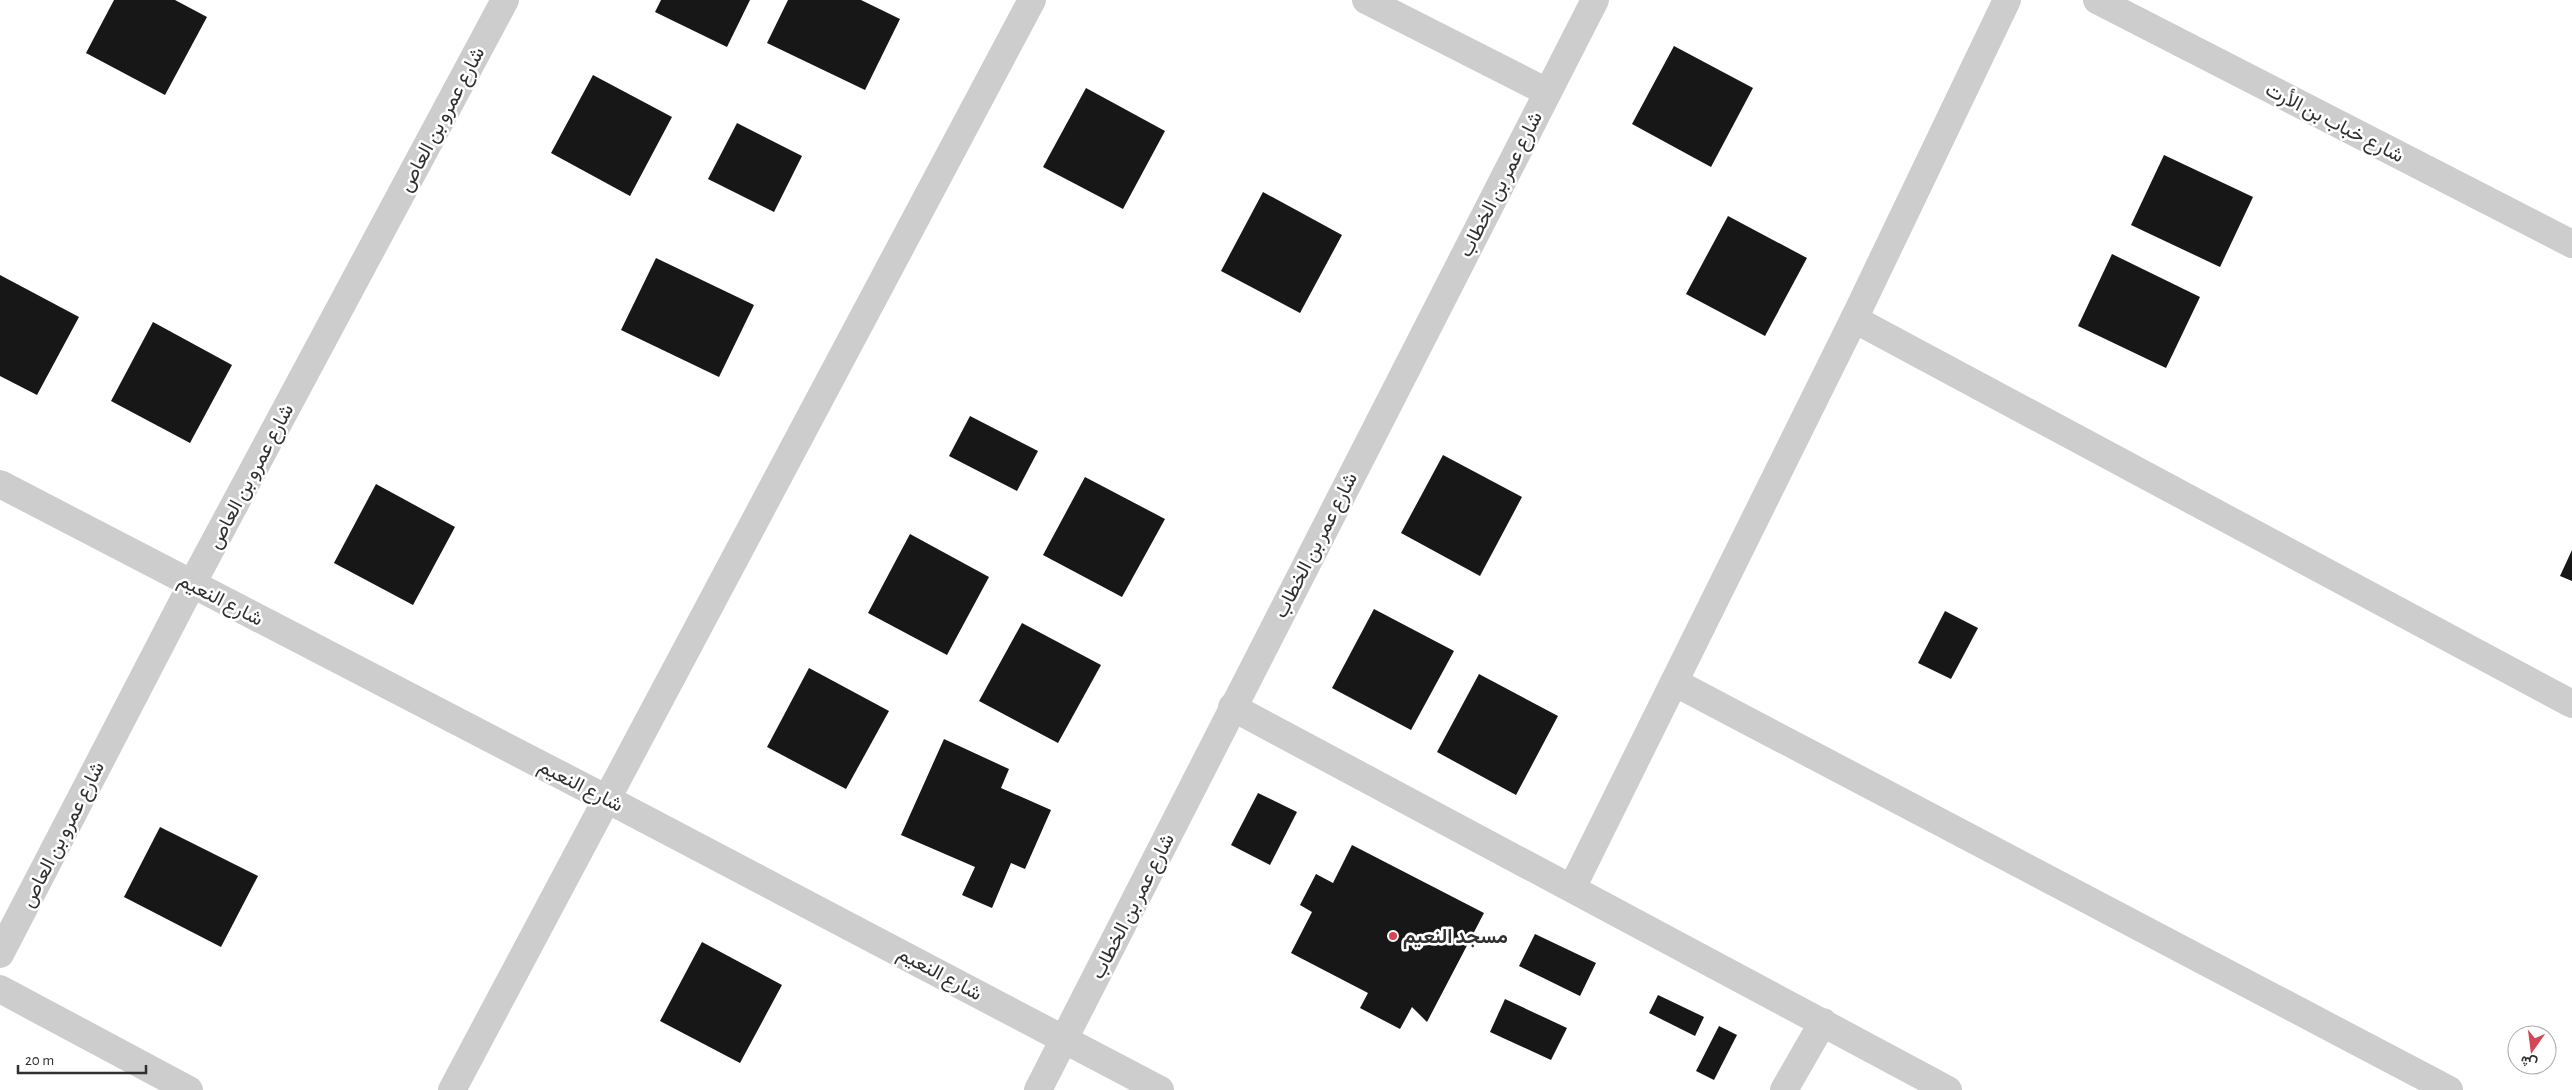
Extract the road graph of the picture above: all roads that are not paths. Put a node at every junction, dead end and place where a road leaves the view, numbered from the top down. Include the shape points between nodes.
1 (505, 0) edge
2 (1032, 0) edge
3 (1366, 0) edge
4 (1595, 0) edge
5 (2007, 0) edge
6 (2098, 0) edge
7 (1547, 92) junction
8 (2572, 244) edge
9 (1854, 319) junction
10 (0, 484) edge
11 (192, 584) junction
12 (1674, 682) junction
13 (2572, 704) edge
14 (1232, 707) junction
15 (606, 798) junction
16 (1572, 888) junction
17 (0, 954) edge
18 (0, 989) edge
19 (1823, 1022) junction
20 (1066, 1039) junction
21 (189, 1090) edge
22 (452, 1090) edge
23 (1038, 1090) edge
24 (1160, 1090) edge
25 (1784, 1090) edge
26 (1948, 1090) edge
27 (2449, 1090) edge

1 - 11 street, شارع عمرو بن العاص
2 - 15 street
3 - 7 street
4 - 7 street, شارع عمر بن الخطاب
5 - 9 street
6 - 8 street, شارع خباب بن الأرت
7 - 14 street, شارع عمر بن الخطاب
9 - 12 street
9 - 13 street
10 - 11 street, شارع النعيم
11 - 15 street, شارع النعيم
11 - 17 street, شارع عمرو بن العاص
12 - 16 street
12 - 27 street
14 - 16 street
14 - 20 street, شارع عمر بن الخطاب
15 - 20 street, شارع النعيم
15 - 22 street
16 - 19 street
18 - 21 street
19 - 25 street
19 - 26 street
20 - 23 street, شارع عمر بن الخطاب
20 - 24 street, شارع النعيم

